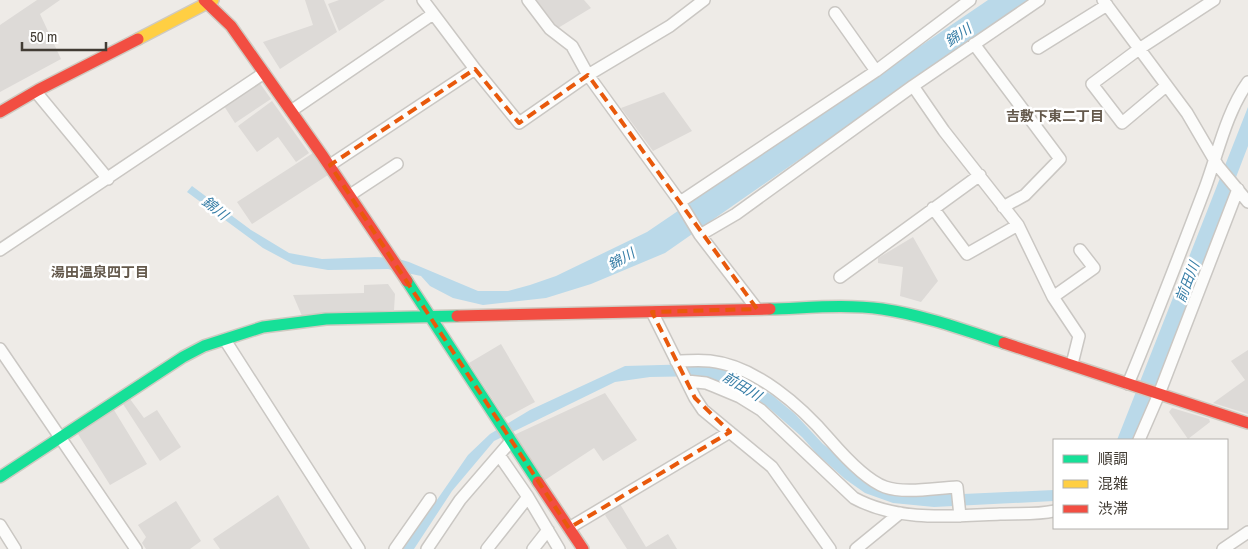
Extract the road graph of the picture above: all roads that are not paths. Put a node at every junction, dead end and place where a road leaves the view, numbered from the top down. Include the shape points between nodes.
1 (423, 0) edge
2 (528, 0) edge
3 (704, 0) edge
4 (970, 0) edge
5 (1038, 0) edge
6 (1214, 0) edge
7 (208, 1) edge
8 (1105, 2) edge
9 (957, 4) edge
10 (835, 13) dead end
11 (433, 14) junction
12 (974, 44) junction
13 (1038, 48) dead end
14 (1139, 49) junction
15 (475, 69) junction
16 (876, 72) junction
17 (264, 73) junction
18 (588, 75) junction
19 (1248, 82) edge
20 (913, 86) junction
21 (1166, 86) junction
22 (36, 92) junction
23 (291, 111) junction
24 (0, 112) edge
25 (397, 164) dead end
26 (1216, 164) junction
27 (330, 165) junction
28 (980, 175) junction
29 (108, 179) junction
30 (1237, 189) junction
31 (350, 195) junction
32 (680, 202) junction
33 (1248, 202) edge
34 (1003, 207) junction
35 (933, 208) junction
36 (1018, 225) junction
37 (700, 236) junction
38 (0, 250) edge
39 (1080, 250) dead end
40 (840, 277) dead end
41 (1053, 297) junction
42 (757, 309) junction
43 (652, 312) junction
44 (428, 316) junction
45 (225, 340) junction
46 (0, 349) edge
47 (676, 361) junction
48 (1072, 364) junction
49 (687, 380) junction
50 (1128, 384) junction
51 (1159, 394) junction
52 (1248, 423) edge
53 (730, 432) junction
54 (59, 437) junction
55 (1139, 439) edge
56 (511, 441) junction
57 (499, 455) junction
58 (0, 477) edge
59 (528, 496) junction
60 (430, 499) dead end
61 (1053, 511) edge
62 (900, 513) junction
63 (960, 516) junction
64 (0, 526) edge
65 (569, 528) junction
66 (548, 530) junction
67 (1248, 532) edge
68 (15, 549) edge
69 (136, 549) edge
70 (359, 549) edge
71 (395, 549) edge
72 (427, 549) edge
73 (486, 549) edge
74 (533, 549) edge
75 (559, 549) edge
76 (583, 549) edge
77 (830, 549) edge
78 (856, 549) edge
79 (1223, 549) edge

1 - 11 street
2 - 18 street via 550,29 572,46
3 - 18 street via 670,26
4 - 9 street
5 - 12 street
6 - 14 street
7 - 17 street via 229,23
7 - 22 street
8 - 13 street
8 - 14 street
9 - 16 street
10 - 16 street
11 - 15 street
11 - 23 street
12 - 20 street
12 - 34 street via 1060,159 1025,195
14 - 21 street
14 - 21 street via 1092,84 1122,123
15 - 18 street via 519,123
15 - 27 street
16 - 32 street
17 - 23 street
17 - 29 street
18 - 32 street
19 - 26 street via 1230,114
20 - 28 street
20 - 37 street via 736,214
21 - 26 street via 1187,113
22 - 24 street
22 - 29 street
23 - 27 street
25 - 31 street
26 - 30 street
26 - 50 street
27 - 31 street
28 - 34 street
28 - 35 street
29 - 38 street
30 - 33 street
30 - 51 street
31 - 44 street
32 - 37 street
34 - 36 street
35 - 36 street via 967,254
35 - 40 street
36 - 41 street
37 - 42 street
39 - 41 street via 1094,268
41 - 48 street via 1079,336
42 - 43 street
42 - 48 street via 882,309 932,320
43 - 44 street
43 - 47 street
44 - 45 street via 293,322 263,326
44 - 56 street
45 - 54 street via 182,357
45 - 70 street
46 - 54 street
47 - 49 street
47 - 63 street via 711,361 752,375 774,388 878,484 899,490 957,487
48 - 50 street
49 - 53 street via 703,410
49 - 62 street via 706,383 747,401 854,498 868,506
50 - 51 street
51 - 52 street
51 - 55 street
53 - 65 street
53 - 77 street via 772,467
54 - 58 street
54 - 69 street
56 - 57 street
56 - 65 street
57 - 59 street
57 - 72 street via 460,500
59 - 66 street
59 - 73 street
60 - 71 street
61 - 63 street
62 - 63 street
62 - 78 street
64 - 68 street
65 - 76 street
66 - 74 street
66 - 75 street
67 - 79 street

